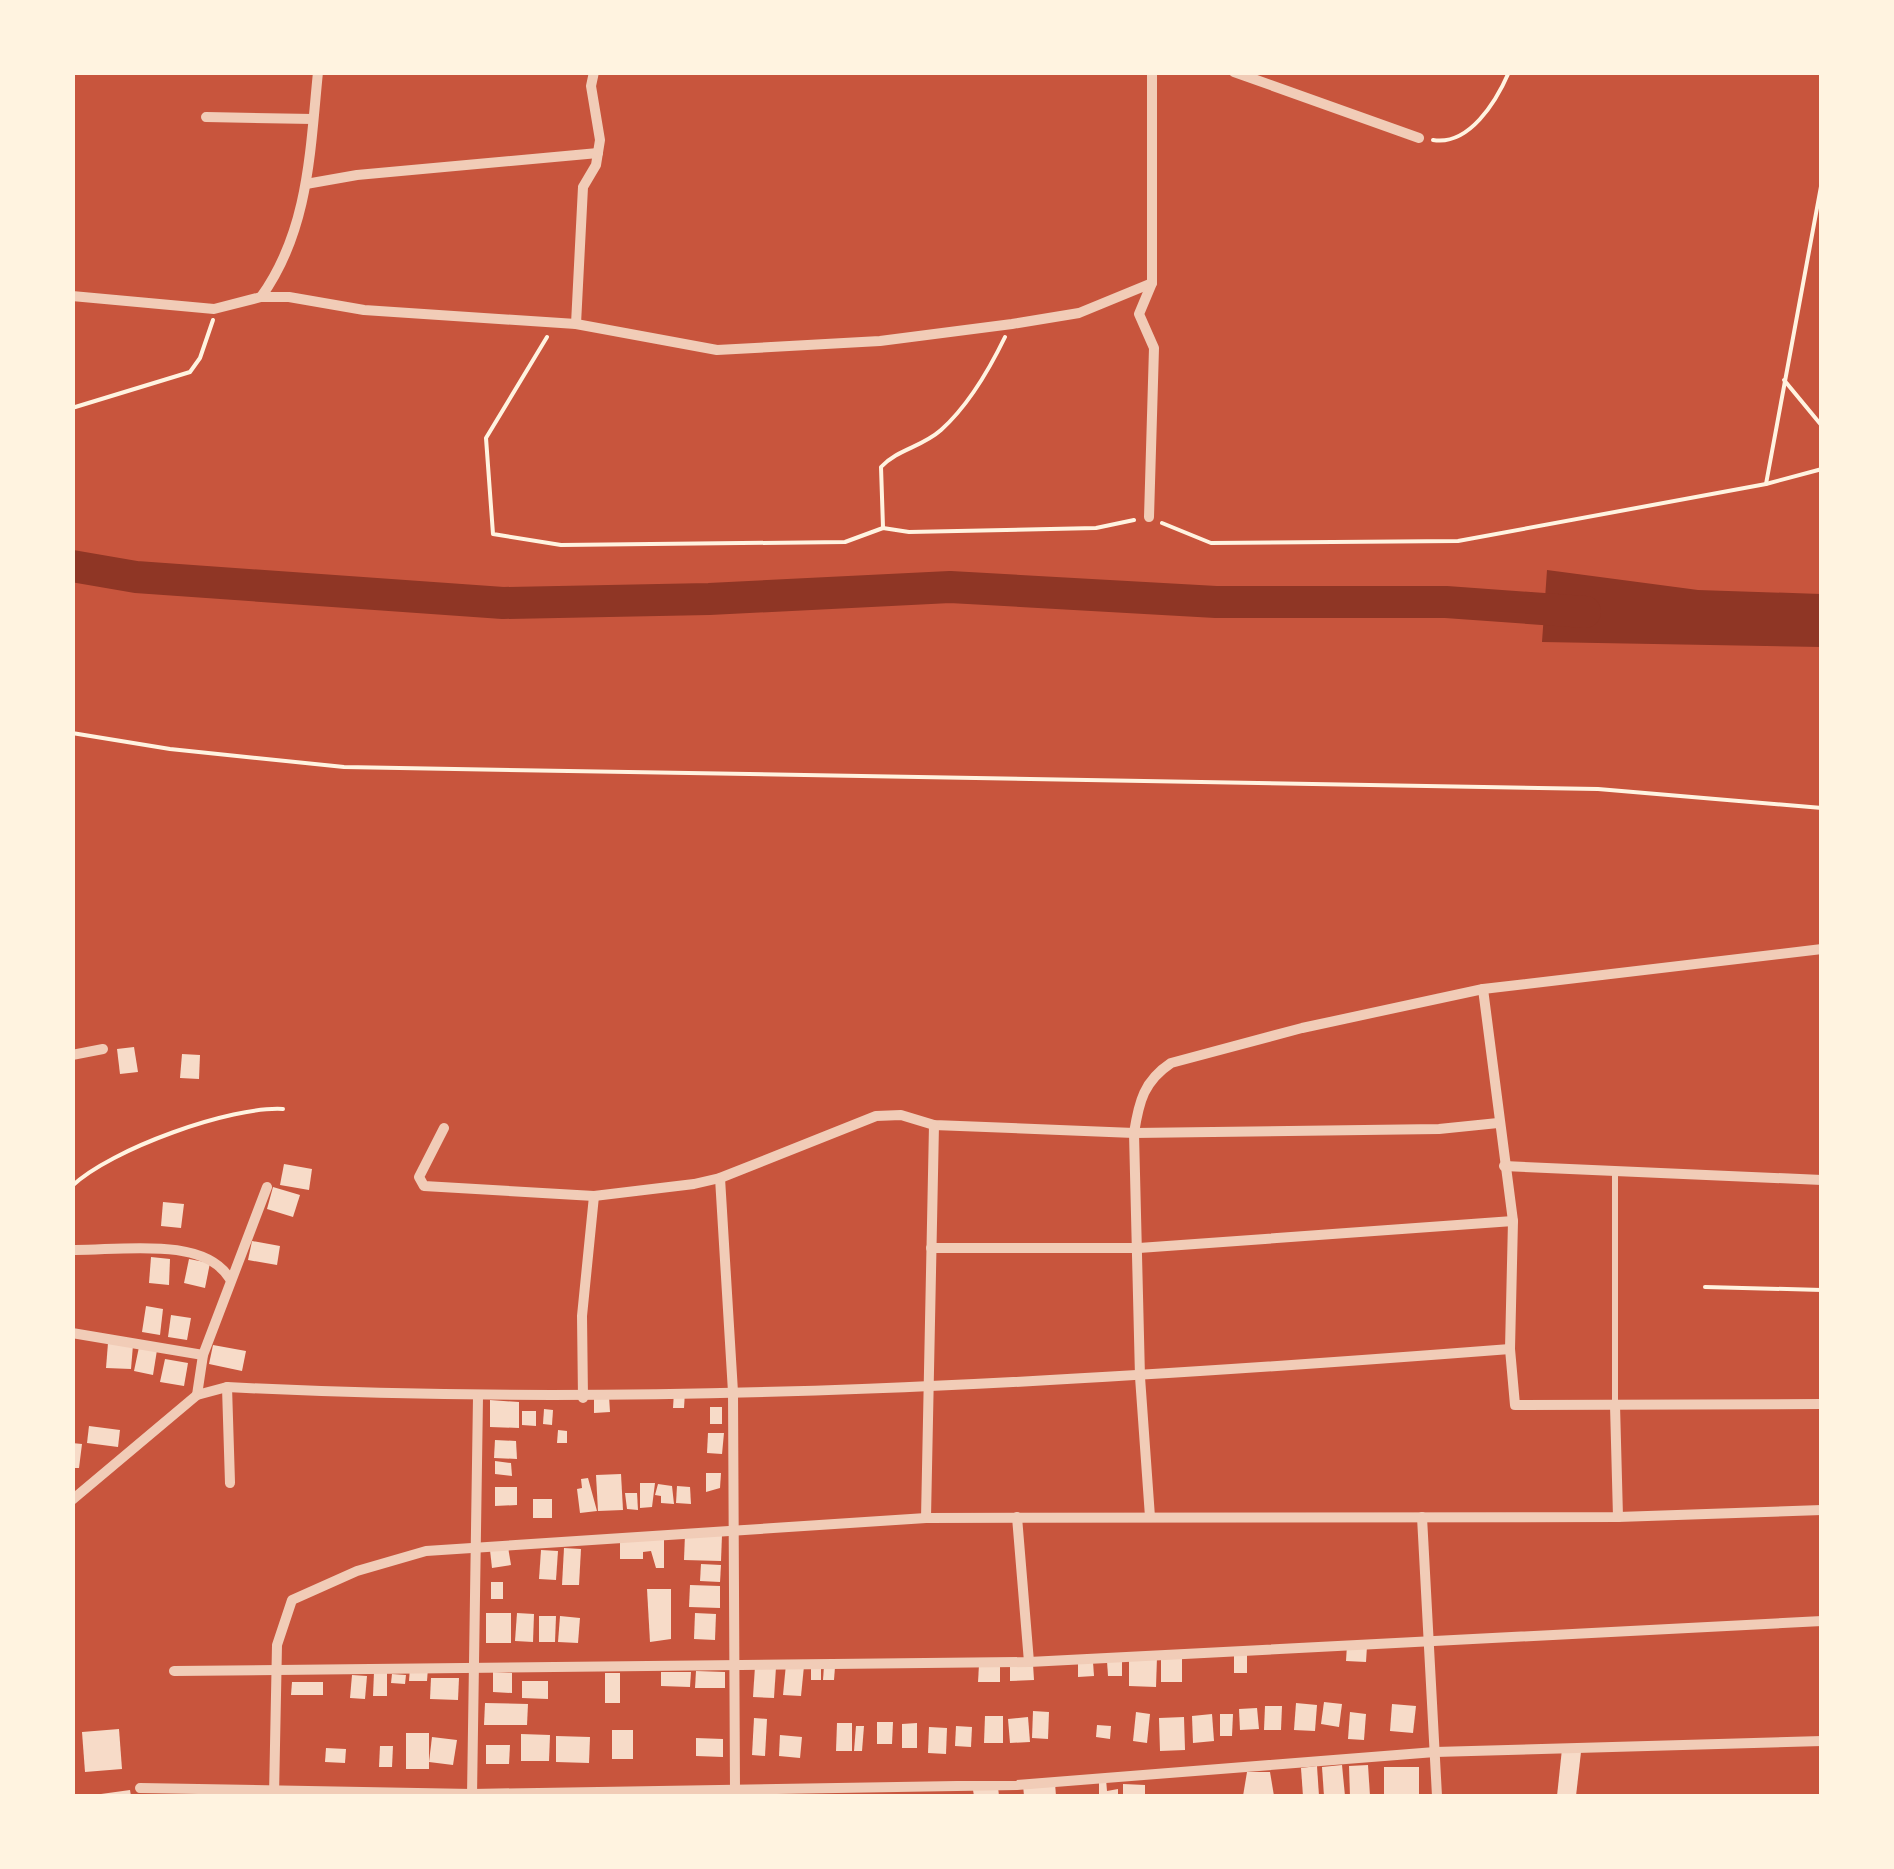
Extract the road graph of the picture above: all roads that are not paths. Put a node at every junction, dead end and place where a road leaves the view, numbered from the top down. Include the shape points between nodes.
1 (318, 72) edge
2 (594, 72) edge
3 (1152, 72) edge
4 (1234, 72) edge
5 (206, 117) dead end
6 (313, 119) junction
7 (1419, 138) road end
8 (598, 153) junction
9 (306, 184) junction
10 (1152, 282) junction
11 (72, 296) edge
12 (261, 296) junction
13 (576, 324) junction
14 (1149, 517) road end
15 (1822, 948) edge
16 (1483, 989) junction
17 (103, 1050) dead end
18 (72, 1054) edge
19 (1498, 1124) junction
20 (934, 1125) junction
21 (444, 1128) dead end
22 (1134, 1132) junction
23 (1504, 1166) junction
24 (1616, 1169) junction
25 (720, 1178) junction
26 (1822, 1180) edge
27 (267, 1187) dead end
28 (594, 1196) junction
29 (1513, 1221) junction
30 (931, 1248) junction
31 (1139, 1248) junction
32 (72, 1250) edge
33 (230, 1279) junction
34 (72, 1333) edge
35 (1510, 1348) junction
36 (204, 1355) junction
37 (1140, 1377) junction
38 (227, 1387) junction
39 (928, 1388) junction
40 (733, 1392) junction
41 (197, 1396) junction
42 (478, 1397) junction
43 (583, 1398) junction
44 (1822, 1404) edge
45 (1615, 1405) junction
46 (230, 1483) dead end
47 (72, 1500) edge
48 (1822, 1510) edge
49 (1017, 1517) junction
50 (1618, 1517) junction
51 (926, 1518) junction
52 (1150, 1518) junction
53 (1422, 1518) junction
54 (735, 1530) junction
55 (476, 1547) junction
56 (1822, 1621) edge
57 (1428, 1640) junction
58 (1030, 1662) junction
59 (732, 1665) junction
60 (472, 1666) junction
61 (276, 1669) junction
62 (174, 1670) dead end
63 (1822, 1741) edge
64 (1435, 1752) junction
65 (140, 1788) dead end
66 (1018, 1791) edge
67 (274, 1792) edge
68 (744, 1793) edge
69 (472, 1795) edge
70 (1437, 1796) edge

1 - 6 street
2 - 8 street
3 - 10 street
4 - 7 street
5 - 6 street
6 - 9 street
8 - 9 street
8 - 13 street via 583,187
9 - 12 street via 293,238
10 - 13 street via 1079,313 880,341 717,350
10 - 14 street via 1139,314 1154,348
11 - 12 street via 214,309
12 - 13 street
15 - 16 street
16 - 19 street
16 - 22 street via 1171,1063 1146,1085
17 - 18 street
19 - 22 street
19 - 23 street
20 - 22 street
20 - 25 street via 876,1116
20 - 30 street
21 - 28 street via 419,1177 424,1186
22 - 31 street
23 - 24 street
23 - 29 street
24 - 26 street
24 - 45 lane
25 - 28 street
25 - 40 street
27 - 33 street
28 - 43 street via 582,1316
29 - 31 street
29 - 35 street
30 - 31 street
30 - 39 street
31 - 37 street
32 - 33 street via 186,1252 222,1266
33 - 36 street
34 - 36 street
35 - 37 street
35 - 45 street via 1514,1405
36 - 41 street
37 - 39 street
37 - 52 street
38 - 41 street
38 - 42 street
38 - 46 street
39 - 40 street
39 - 51 street
40 - 43 street
40 - 54 street
41 - 47 street
42 - 43 street
42 - 55 street
44 - 45 street
45 - 50 street
48 - 50 street
49 - 51 street
49 - 52 street
49 - 58 street
50 - 53 street
51 - 54 street
52 - 53 street
53 - 57 street
54 - 55 street
54 - 59 street
55 - 60 street
55 - 61 street via 426,1551 357,1570 292,1600
56 - 57 street
57 - 58 street
57 - 64 street
58 - 59 street
59 - 60 street
59 - 68 street
60 - 61 street
60 - 69 street
61 - 62 street
61 - 67 street
63 - 64 street
64 - 66 street
64 - 70 street
65 - 67 street
66 - 68 street
67 - 69 street
68 - 69 street

